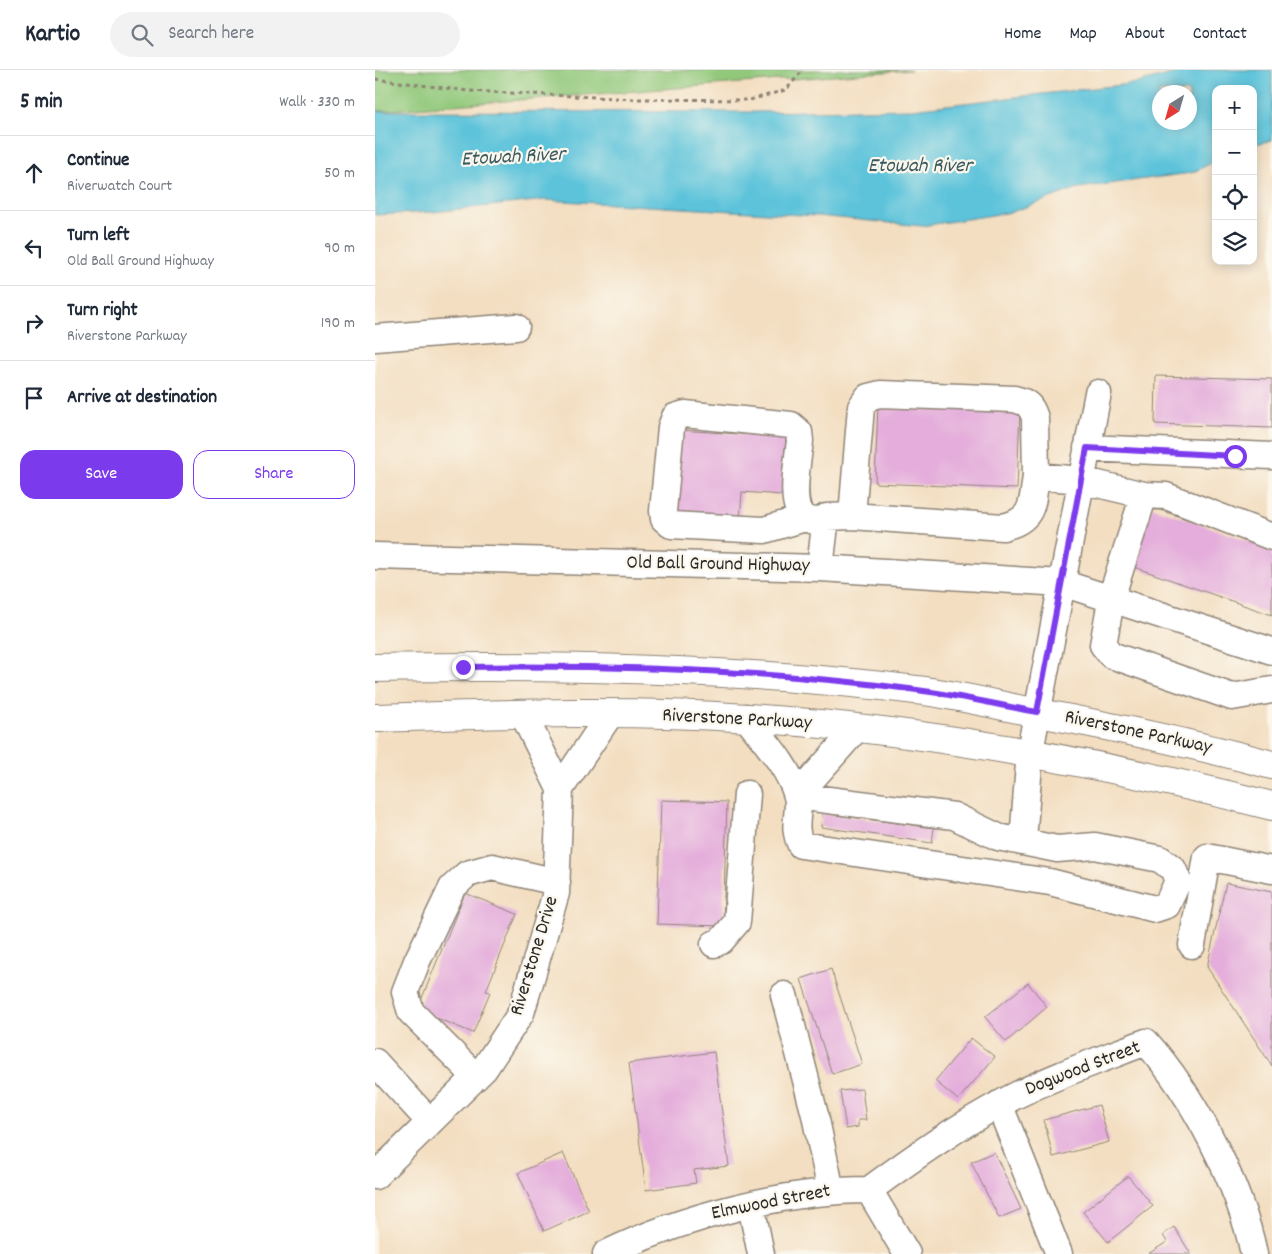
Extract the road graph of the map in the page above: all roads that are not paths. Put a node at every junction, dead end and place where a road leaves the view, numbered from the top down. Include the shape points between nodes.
1 (516, 327) dead end
2 (375, 338) edge
3 (1098, 393) dead end
4 (1087, 448) junction
5 (1272, 456) edge
6 (1036, 476) junction
7 (1081, 480) junction
8 (1144, 495) junction
9 (852, 516) junction
10 (815, 520) junction
11 (1272, 537) edge
12 (375, 556) edge
13 (820, 568) junction
14 (1062, 583) junction
15 (1111, 599) junction
16 (1272, 650) edge
17 (375, 668) edge
18 (1272, 690) edge
19 (1037, 712) junction
20 (611, 713) junction
21 (523, 714) junction
22 (747, 717) junction
23 (375, 718) edge
24 (857, 728) junction
25 (1030, 751) junction
26 (1272, 765) edge
27 (560, 789) junction
28 (747, 794) dead end
29 (797, 796) junction
30 (1272, 806) edge
31 (1023, 841) junction
32 (1272, 870) edge
33 (557, 882) junction
34 (714, 944) dead end
35 (1192, 945) dead end
36 (784, 995) dead end
37 (375, 1062) edge
38 (476, 1077) junction
39 (999, 1104) junction
40 (430, 1122) junction
41 (375, 1176) edge
42 (869, 1190) junction
43 (831, 1191) junction
44 (751, 1205) junction
45 (606, 1254) edge
46 (761, 1254) edge
47 (907, 1254) edge
48 (1059, 1254) edge
49 (1254, 1254) edge

1 - 2 street
3 - 4 street
4 - 5 street
4 - 7 street
6 - 7 street
6 - 9 street via 1027,516 1017,524 1003,527
6 - 9 street via 1035,418 1027,402 881,394 868,397 861,407
7 - 8 street
7 - 14 street
8 - 11 street via 1166,496
8 - 15 street
9 - 10 street
10 - 10 street via 799,512 795,502 800,441 799,432 791,425 685,414 675,417 671,427 663,511 664,519 671,525 764,530
10 - 13 street
12 - 13 street, Old Ball Ground Highway
13 - 14 street, Old Ball Ground Highway
14 - 15 street, Old Ball Ground Highway
14 - 19 street
15 - 16 street, Old Ball Ground Highway
15 - 18 street via 1103,645 1111,656 1232,697
17 - 19 main road, Riverstone Parkway via 602,667 718,671 919,690
19 - 25 street
19 - 26 main road, Riverstone Parkway via 1149,734
20 - 21 main road, Riverstone Parkway
20 - 22 main road, Riverstone Parkway
20 - 27 street
21 - 23 main road, Riverstone Parkway
21 - 27 street, Riverstone Drive
22 - 24 main road, Riverstone Parkway
22 - 29 street via 787,774
24 - 25 main road, Riverstone Parkway
24 - 29 street
25 - 30 main road, Riverstone Parkway via 1139,773
25 - 31 street
27 - 33 street, Riverstone Drive
28 - 34 street via 737,922 721,941
29 - 31 street via 954,816 998,837
29 - 31 street via 795,834 801,845 1050,882 1155,909 1167,905 1178,881 1173,869 1160,859 1095,846 1057,849
32 - 35 street via 1207,857
33 - 38 street, Riverstone Drive via 521,1013
33 - 38 street, Riverstone Drive via 492,867 467,874 452,888 417,961 405,992 411,1012
36 - 43 street
37 - 40 street
38 - 40 street, Riverstone Drive
39 - 42 street, Dogwood Street via 929,1146
39 - 48 street
39 - 49 street, Dogwood Street via 1057,1076 1146,1042 1165,1064 1198,1115 1249,1228
40 - 41 street, Riverstone Drive
42 - 43 street, Elmwood Street
42 - 47 street
43 - 44 street, Elmwood Street
44 - 45 street, Elmwood Street via 717,1211
44 - 46 street

